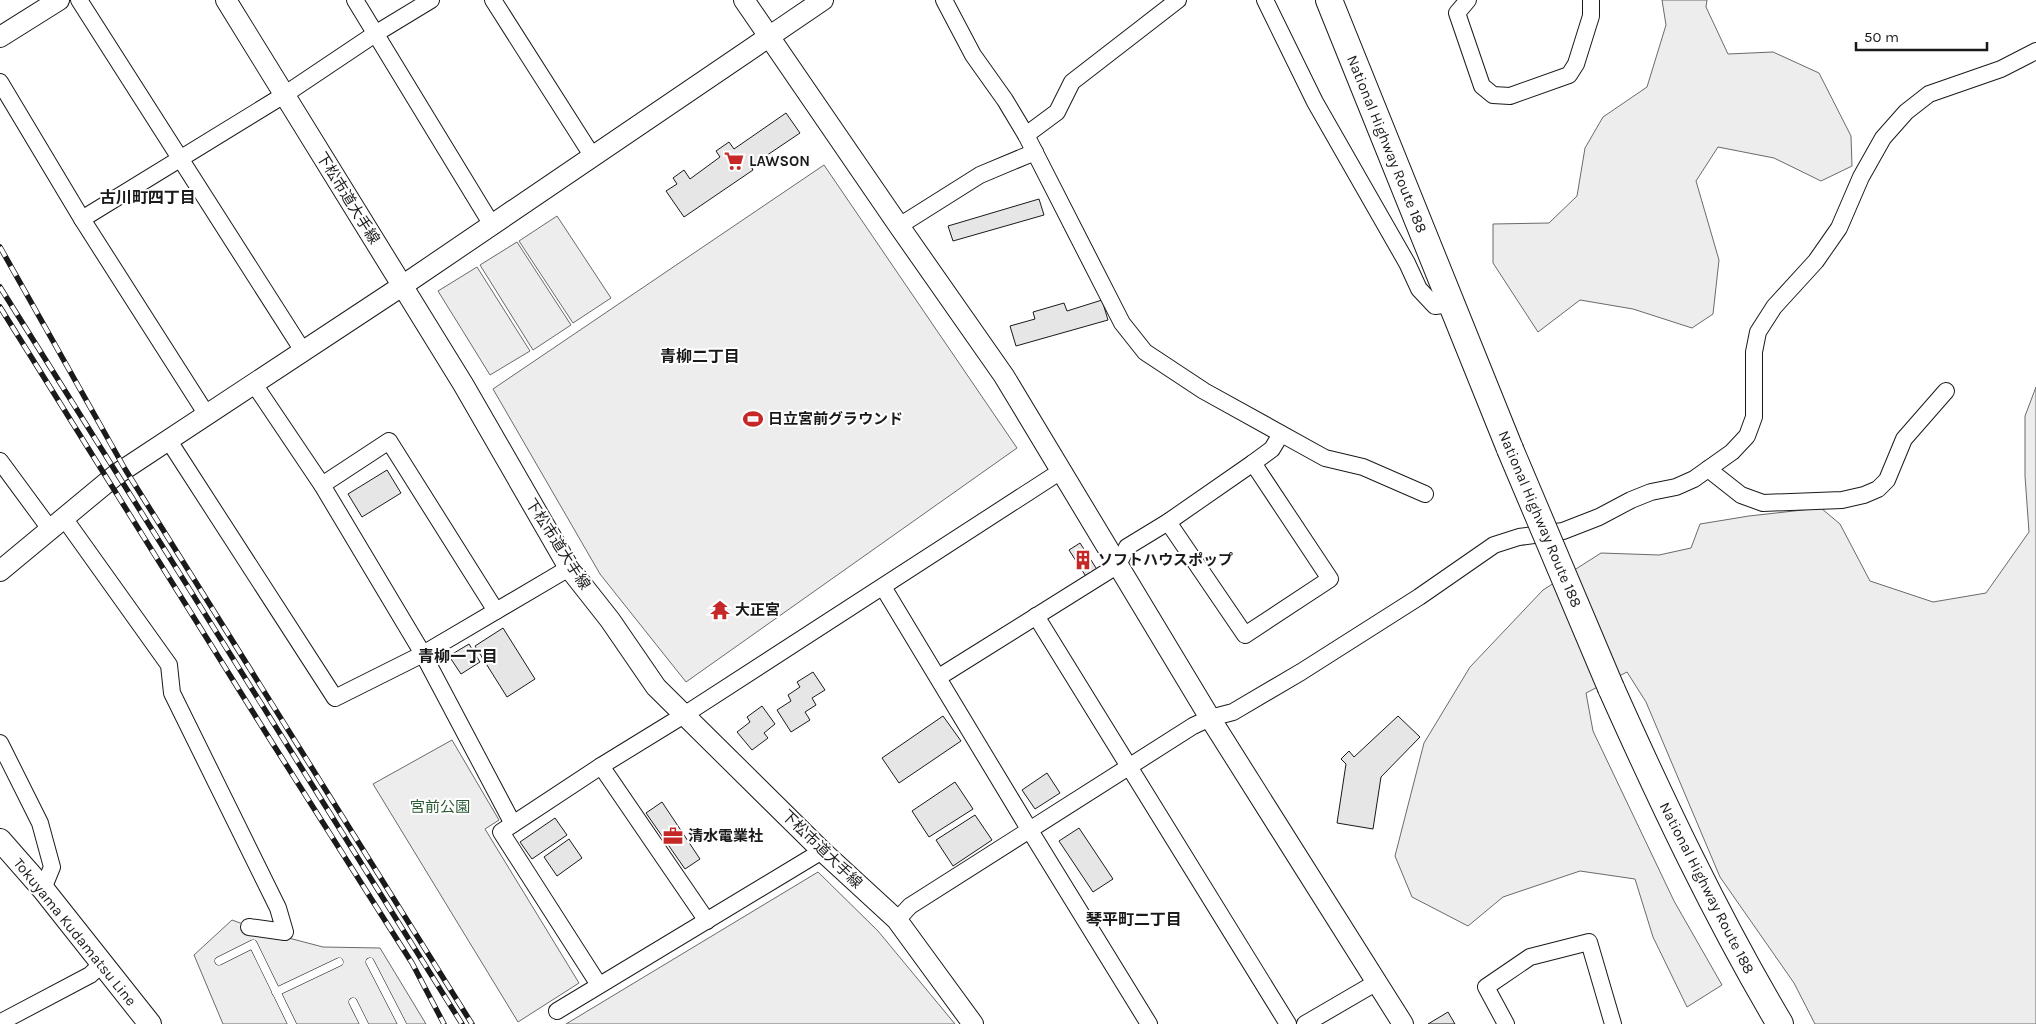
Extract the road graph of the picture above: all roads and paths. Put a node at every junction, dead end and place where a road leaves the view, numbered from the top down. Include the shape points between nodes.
1 (58, 0) edge
2 (79, 0) edge
3 (226, 0) edge
4 (355, 0) edge
5 (431, 0) edge
6 (493, 0) edge
7 (744, 0) edge
8 (823, 0) edge
9 (944, 0) edge
10 (1178, 0) edge
11 (1265, 0) edge
12 (1329, 0) edge
13 (1468, 0) edge
14 (1591, 0) edge
15 (375, 34) junction
16 (0, 37) edge
17 (768, 38) junction
18 (2036, 51) edge
19 (0, 82) edge
20 (284, 95) junction
21 (1026, 135) junction
22 (1035, 152) junction
23 (594, 157) junction
24 (181, 158) junction
25 (82, 219) junction
26 (492, 225) junction
27 (898, 226) junction
28 (402, 286) junction
29 (1450, 304) junction
30 (303, 351) junction
31 (254, 384) junction
32 (1946, 391) dead end
33 (207, 415) junction
34 (1281, 434) junction
35 (169, 441) junction
36 (0, 460) edge
37 (1253, 463) junction
38 (1708, 469) junction
39 (1061, 471) junction
40 (322, 486) junction
41 (1425, 494) dead end
42 (1168, 522) junction
43 (57, 523) junction
44 (1118, 565) junction
45 (570, 568) junction
46 (0, 571) edge
47 (883, 587) junction
48 (496, 611) junction
49 (1036, 616) junction
50 (423, 654) junction
51 (938, 677) junction
52 (684, 715) junction
53 (1210, 718) junction
54 (0, 743) edge
55 (601, 766) junction
56 (1128, 767) junction
57 (513, 824) junction
58 (1029, 829) junction
59 (0, 840) edge
60 (822, 850) junction
61 (43, 889) junction
62 (897, 920) junction
63 (707, 921) junction
64 (249, 927) dead end
65 (219, 961) dead end
66 (339, 962) dead end
67 (370, 962) dead end
68 (102, 964) junction
69 (1377, 982) junction
70 (599, 985) junction
71 (276, 992) junction
72 (353, 1002) dead end
73 (557, 1011) dead end
74 (1, 1024) edge
75 (150, 1024) edge
76 (292, 1024) edge
77 (364, 1024) edge
78 (402, 1024) edge
79 (974, 1024) edge
80 (1149, 1024) edge
81 (1288, 1024) edge
82 (1306, 1024) edge
83 (1403, 1024) edge
84 (1506, 1024) edge
85 (1613, 1024) edge
86 (1780, 1024) edge

1 - 16 street
2 - 24 street
3 - 20 street, 下松市道大手線
4 - 15 street
5 - 15 street
6 - 23 street
7 - 17 street
8 - 17 street
9 - 21 street via 973,54
10 - 21 street via 1072,82 1057,112
11 - 29 street via 1315,102 1418,289 1435,306
12 - 29 highway, National Highway Route 188
13 - 14 street via 1457,13 1482,86 1494,95 1510,96 1569,75 1576,64 1591,16
15 - 20 street
15 - 26 street
17 - 23 street
17 - 27 street
18 - 38 street via 2001,69 1929,94 1906,112 1883,138 1838,228 1816,261 1774,307 1758,332 1754,352 1754,417 1747,436 1732,452
19 - 25 street
20 - 24 street
20 - 28 street, 下松市道大手線
21 - 22 street
22 - 27 street via 980,175
22 - 34 street via 1122,324 1145,352 1204,391
23 - 26 street
24 - 25 street
24 - 30 street
25 - 33 street
26 - 28 street
27 - 39 street via 1004,376
28 - 30 street
28 - 45 street, 下松市道大手線
29 - 86 highway, National Highway Route 188, bridge via 1611,688 1662,800 1749,971
30 - 31 street
31 - 33 street
31 - 40 street
32 - 38 street via 1904,439 1887,480 1878,489 1864,495 1842,500 1763,503 1741,495
33 - 35 street
34 - 37 street via 1272,449
34 - 41 street via 1325,458 1363,467
35 - 43 street via 117,474
35 - 50 street via 335,698
36 - 43 street
37 - 42 street
37 - 42 street via 1330,579 1246,635
38 - 53 street via 1676,488 1644,494 1563,531 1520,537 1494,545 1301,672 1233,712
39 - 44 street
39 - 47 street
40 - 48 street via 389,441
40 - 50 street
42 - 44 street via 1127,547
43 - 46 street
43 - 64 street via 169,665 172,694 273,899 285,932
44 - 49 street
44 - 53 street
45 - 48 street
45 - 52 street, 下松市道大手線 via 656,687
47 - 51 street
47 - 52 street
48 - 50 street
49 - 51 street
49 - 56 street
50 - 57 street
51 - 58 street
52 - 55 street
52 - 60 street, 下松市道大手線
53 - 56 street
53 - 69 street
54 - 61 street via 40,823 52,867
55 - 57 street
55 - 63 street
56 - 58 street
56 - 81 street
57 - 70 street via 501,832
58 - 62 street via 910,906
58 - 80 street
59 - 61 main road, Tokuyama Kudamatsu Line
60 - 62 street, 下松市道大手線
60 - 63 street
61 - 68 main road, Tokuyama Kudamatsu Line
62 - 79 street, 下松市道大手線
63 - 70 street
65 - 71 lane via 253,944
66 - 71 lane
67 - 78 lane
68 - 74 street via 90,975
68 - 75 main road, Tokuyama Kudamatsu Line
69 - 82 street
69 - 83 street
70 - 73 street
71 - 76 lane
72 - 77 lane
84 - 85 street via 1486,987 1530,957 1589,942

